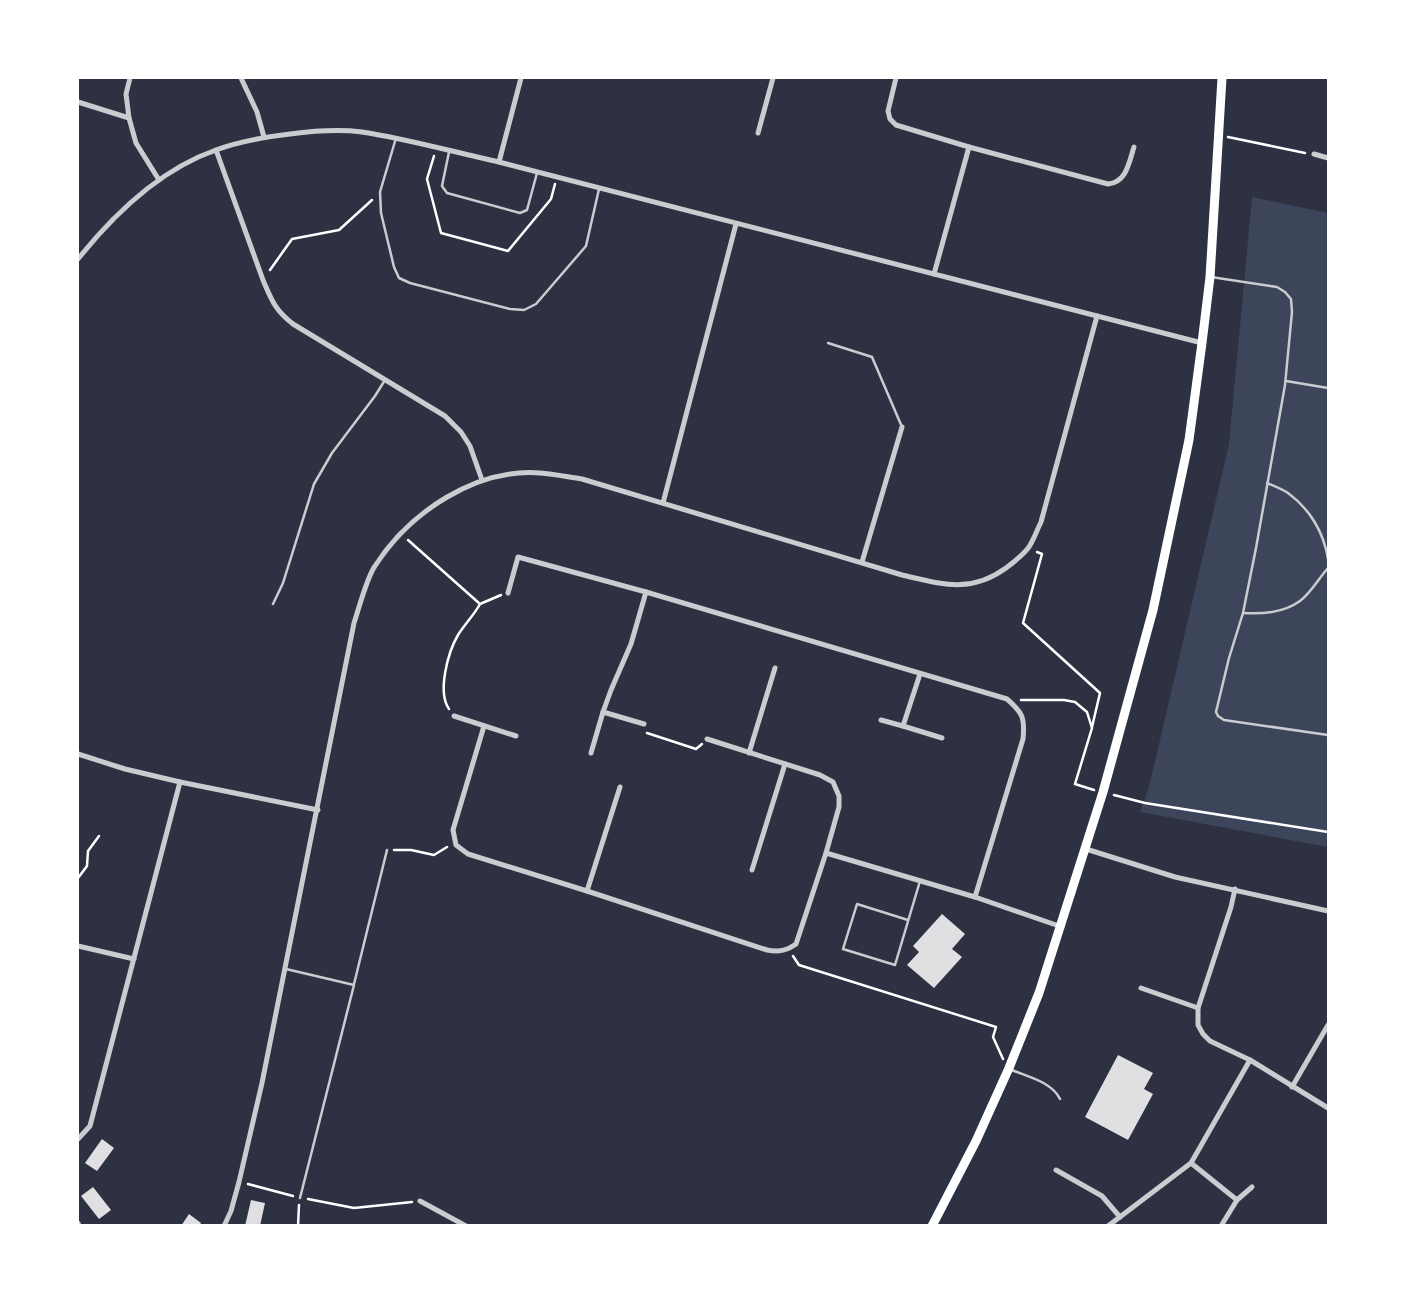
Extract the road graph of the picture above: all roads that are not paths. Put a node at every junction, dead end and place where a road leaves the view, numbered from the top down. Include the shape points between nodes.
1 (130, 78) edge
2 (241, 78) edge
3 (521, 78) edge
4 (773, 78) edge
5 (896, 78) edge
6 (1222, 78) edge
7 (78, 102) edge
8 (129, 118) junction
9 (758, 133) dead end
10 (264, 137) junction
11 (396, 138) junction
12 (969, 147) junction
13 (1134, 147) dead end
14 (216, 150) junction
15 (449, 151) junction
16 (1314, 154) road end
17 (1328, 158) edge
18 (499, 162) junction
19 (537, 173) junction
20 (159, 180) junction
21 (599, 189) junction
22 (736, 224) junction
23 (78, 259) edge
24 (934, 274) junction
25 (1210, 277) junction
26 (1096, 316) junction
27 (828, 343) dead end
28 (1202, 343) junction
29 (386, 380) junction
30 (1286, 381) junction
31 (1328, 388) edge
32 (902, 427) joint
33 (482, 480) junction
34 (1267, 483) junction
35 (663, 502) junction
36 (1328, 559) edge
37 (862, 562) junction
38 (1328, 568) edge
39 (646, 592) junction
40 (508, 593) road end
41 (273, 604) dead end
42 (1243, 613) junction
43 (775, 668) dead end
44 (920, 674) junction
45 (603, 712) junction
46 (454, 716) road end
47 (880, 720) dead end
48 (644, 724) road end
49 (484, 726) junction
50 (903, 726) junction
51 (1328, 735) edge
52 (516, 736) dead end
53 (942, 738) dead end
54 (707, 739) road end
55 (591, 753) dead end
56 (748, 753) junction
57 (78, 754) edge
58 (785, 764) junction
59 (180, 782) junction
60 (620, 787) dead end
61 (318, 810) junction
62 (1086, 849) junction
63 (387, 850) road end
64 (826, 853) junction
65 (752, 870) dead end
66 (920, 881) junction
67 (1235, 889) junction
68 (587, 891) junction
69 (975, 897) junction
70 (1328, 911) edge
71 (908, 920) junction
72 (1062, 927) junction
73 (78, 946) edge
74 (134, 959) junction
75 (286, 969) junction
76 (354, 985) junction
77 (1141, 988) dead end
78 (1198, 1008) junction
79 (1328, 1025) edge
80 (1250, 1060) junction
81 (1009, 1068) junction
82 (1292, 1087) junction
83 (1060, 1099) dead end
84 (1328, 1108) edge
85 (78, 1139) edge
86 (1191, 1163) junction
87 (1056, 1170) dead end
88 (1252, 1186) dead end
89 (300, 1198) road end
90 (1237, 1200) junction
91 (420, 1201) road end
92 (1120, 1217) junction
93 (224, 1226) edge
94 (466, 1226) edge
95 (932, 1226) edge
96 (1108, 1226) edge
97 (1221, 1226) edge

1 - 8 street via 126,94
2 - 10 street via 257,112
3 - 18 street
4 - 9 street
5 - 12 street via 888,111 896,125
6 - 25 main road
7 - 8 street
8 - 20 street via 136,143
10 - 11 street via 316,130
10 - 14 street
11 - 15 street
11 - 21 lane via 380,192 381,213 399,278 510,309 524,310 536,304 586,246
12 - 13 street via 1108,184 1115,183 1125,174
12 - 24 street
14 - 20 street
14 - 29 street via 263,280 280,313
15 - 18 street
15 - 19 lane via 442,186 447,193 520,213 527,210
16 - 17 street
18 - 19 street
19 - 21 street
20 - 23 street via 119,214
21 - 22 street
22 - 24 street
22 - 35 street
24 - 26 street
25 - 28 main road
25 - 30 lane via 1277,288 1291,299
26 - 28 street
26 - 37 street via 1041,522 1028,548 992,578 966,586 939,584
27 - 32 lane via 872,356
28 - 62 main road via 1190,440 1153,610
29 - 33 street via 445,416 461,432 470,446
29 - 41 lane via 332,453 314,484 283,583
30 - 31 lane
30 - 34 lane
32 - 37 street
33 - 35 street via 539,473 582,480
33 - 61 street via 452,494 423,514 401,534 374,567 354,623
34 - 36 lane via 1288,493 1316,522
34 - 42 lane
35 - 37 street
38 - 42 lane via 1300,600 1278,611
39 - 40 street via 518,557
39 - 44 street
39 - 45 street via 631,644
42 - 51 lane via 1229,658 1216,712 1218,716 1224,720
43 - 56 street
44 - 50 street
44 - 69 street via 1007,700 1019,710 1024,723 1023,739
45 - 48 street
45 - 55 street
46 - 49 street
47 - 50 street
49 - 52 street
49 - 68 street via 453,830 456,845 468,854
50 - 53 street
54 - 56 street
56 - 58 street
57 - 59 street
58 - 64 street via 833,782 839,796 839,807
58 - 65 street
59 - 61 street
59 - 74 street
60 - 68 street
61 - 75 street
62 - 67 street via 1175,877
62 - 72 main road
63 - 76 lane
64 - 66 street
64 - 68 street via 796,944 777,952
66 - 69 street
66 - 71 lane
67 - 70 street
67 - 78 street
69 - 72 street
71 - 71 lane via 857,904 843,949 895,965
72 - 81 main road via 1040,994
73 - 74 street
74 - 85 street via 90,1126
75 - 76 lane
75 - 93 street via 239,1182
76 - 89 lane
77 - 78 street
78 - 80 street via 1198,1025 1210,1041
79 - 82 street
80 - 82 street
80 - 86 street
81 - 83 lane via 1052,1087
81 - 95 main road
82 - 84 street
86 - 90 street
86 - 92 street
87 - 92 street via 1102,1196
88 - 90 street
90 - 97 street
91 - 94 street
92 - 96 street

